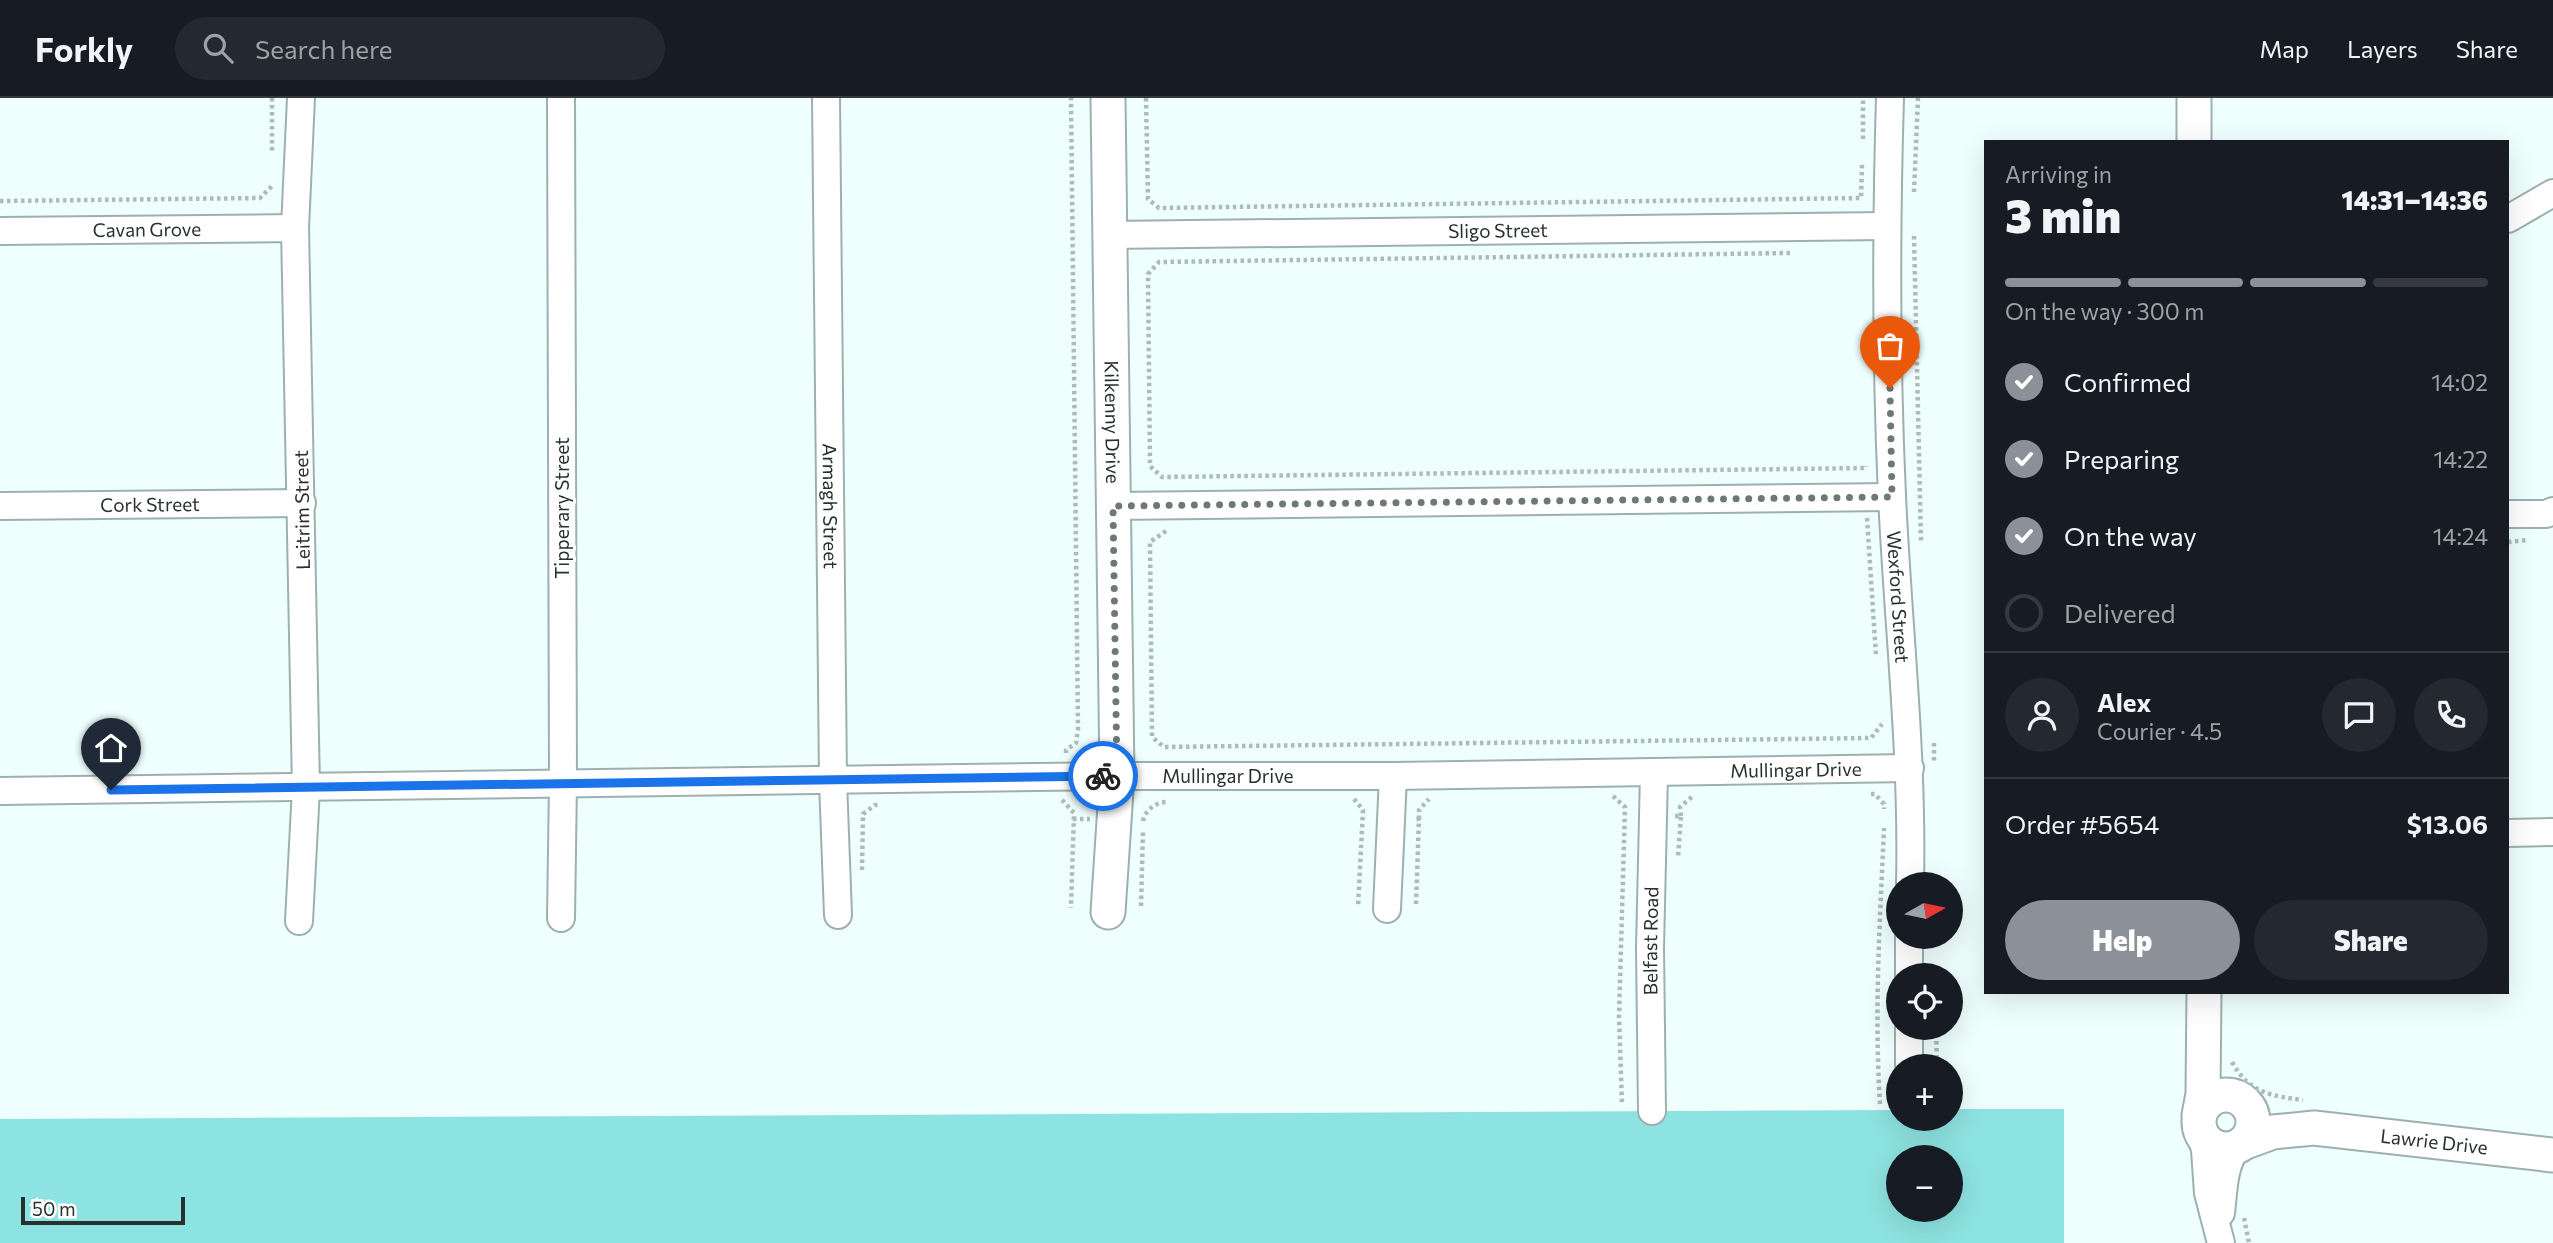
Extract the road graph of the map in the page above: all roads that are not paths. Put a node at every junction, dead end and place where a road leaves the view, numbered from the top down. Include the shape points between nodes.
1 (301, 98) edge
2 (561, 98) edge
3 (826, 98) edge
4 (1108, 98) edge
5 (1890, 98) edge
6 (2194, 98) edge
7 (2194, 140) edge
8 (2553, 193) edge
9 (2509, 218) edge
10 (1886, 226) junction
11 (295, 228) junction
12 (0, 231) edge
13 (1110, 235) junction
14 (1892, 497) junction
15 (302, 503) junction
16 (0, 506) edge
17 (1113, 506) junction
18 (2553, 511) edge
19 (2509, 514) edge
20 (1922, 765) junction
21 (1654, 773) junction
22 (1117, 776) junction
23 (1393, 776) junction
24 (833, 781) junction
25 (563, 782) junction
26 (306, 788) junction
27 (0, 791) edge
28 (2553, 832) edge
29 (2509, 833) edge
30 (1911, 872) edge
31 (1387, 909) dead end
32 (1108, 912) dead end
33 (838, 915) dead end
34 (561, 918) dead end
35 (299, 921) dead end
36 (2204, 1002) edge
37 (2253, 1099) junction
38 (1652, 1111) dead end
39 (2200, 1123) junction
40 (2314, 1128) junction
41 (2241, 1144) junction
42 (2553, 1155) edge
43 (2220, 1237) edge

1 - 11 street, Leitrim Street
2 - 25 street, Tipperary Street
3 - 24 street, Armagh Street
4 - 13 street, Kilkenny Drive
5 - 10 street, Wexford Street
6 - 7 street
8 - 9 street
10 - 13 street, Sligo Street
10 - 14 street, Wexford Street
11 - 12 street, Cavan Grove
11 - 15 street, Leitrim Street
13 - 17 street, Kilkenny Drive
14 - 17 street
14 - 20 street, Wexford Street
15 - 16 street, Cork Street
15 - 26 street, Leitrim Street
17 - 22 street, Kilkenny Drive
18 - 19 street
20 - 21 street, Mullingar Drive
20 - 30 street, Wexford Street
21 - 23 street, Mullingar Drive
21 - 38 street, Belfast Road
22 - 23 street, Mullingar Drive
22 - 24 street, Mullingar Drive via 1064,789
22 - 32 street, Kilkenny Drive
23 - 31 street
24 - 25 street, Mullingar Drive
24 - 33 street, Armagh Street
25 - 26 street, Mullingar Drive
25 - 34 street, Tipperary Street
26 - 27 street, Mullingar Drive
26 - 35 street, Leitrim Street
28 - 29 street
36 - 37 street via 2223,1071 2233,1090
36 - 39 street
37 - 39 street via 2216,1096 2205,1103
37 - 40 street, Lawrie Drive
37 - 41 street via 2250,1132
39 - 41 street via 2204,1139 2214,1146 2227,1149
39 - 43 street via 2208,1193
40 - 41 street, Lawrie Drive via 2273,1132
40 - 42 street, Lawrie Drive
41 - 43 street via 2227,1165

